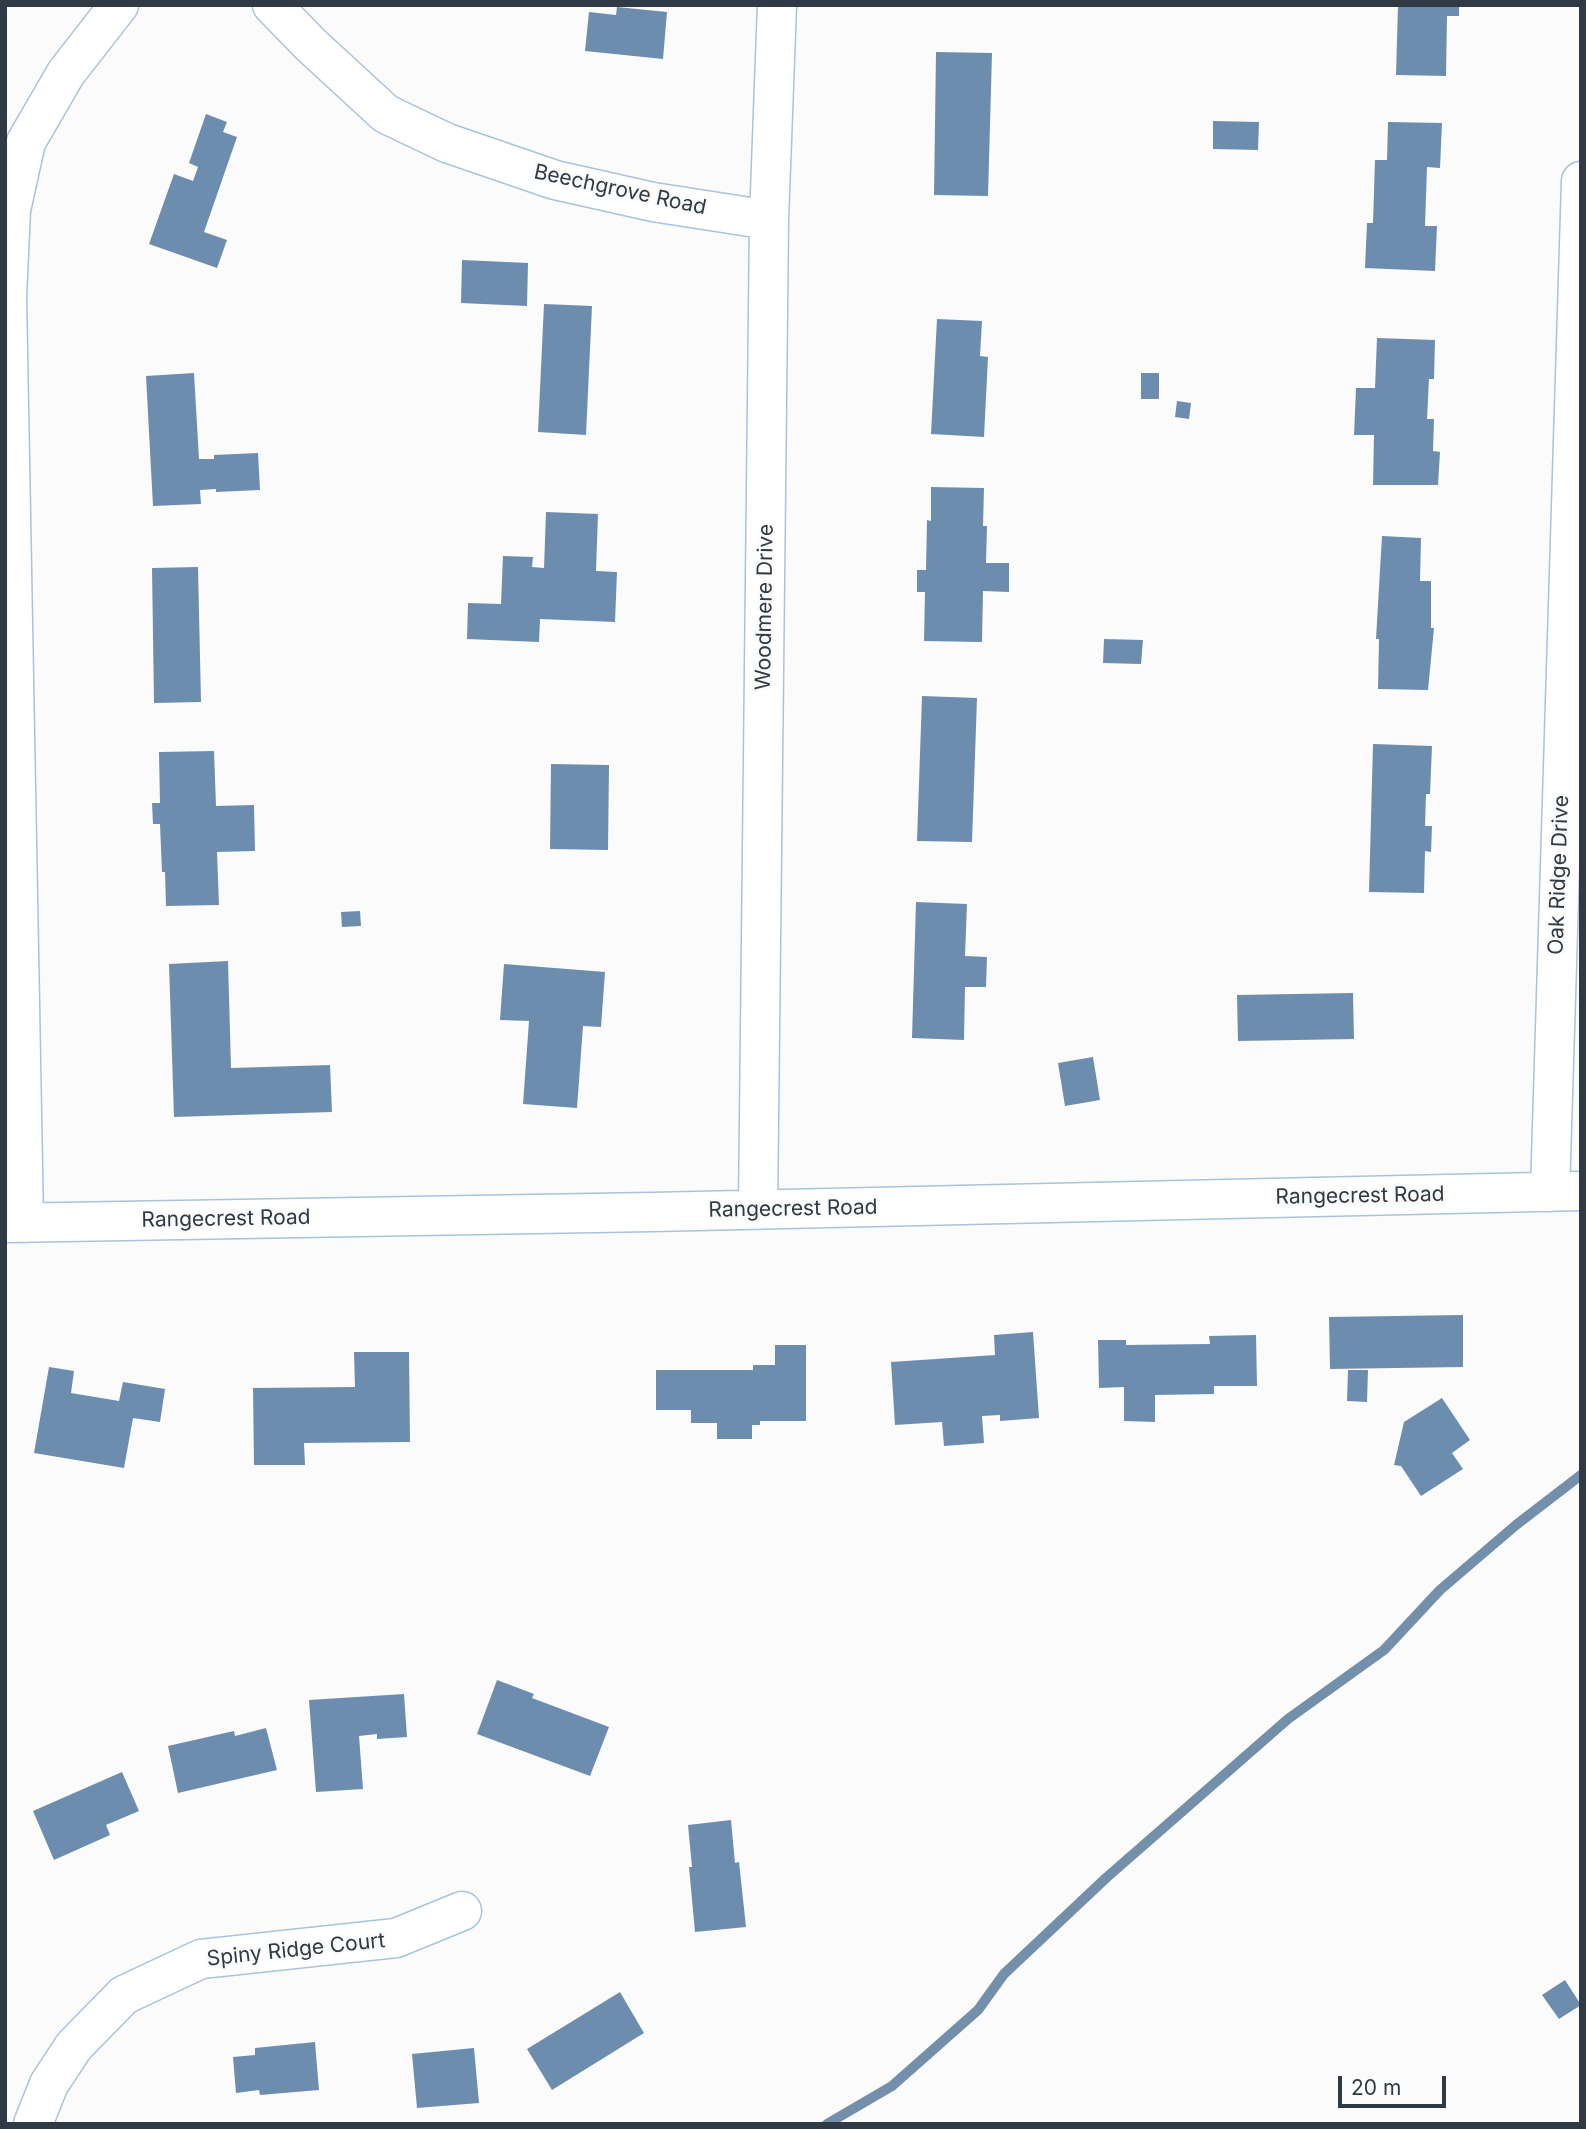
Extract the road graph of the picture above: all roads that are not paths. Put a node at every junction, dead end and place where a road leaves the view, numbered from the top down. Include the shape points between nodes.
1 (119, 5) edge
2 (272, 5) edge
3 (777, 5) edge
4 (1581, 181) edge
5 (769, 219) junction
6 (1565, 1191) edge
7 (758, 1210) junction
8 (15, 1223) edge
9 (462, 1911) dead end
10 (33, 2124) edge

1 - 8 street via 66,74 26,142 11,210 7,311
2 - 5 street, Beechgrove Road via 386,114 447,143 555,180
3 - 5 street, Woodmere Drive
4 - 6 street, Oak Ridge Drive
5 - 7 street, Woodmere Drive
6 - 7 street, Rangecrest Road
7 - 8 street, Rangecrest Road
9 - 10 street, Spiny Ridge Court via 396,1938 201,1959 124,1995 74,2046 49,2084

